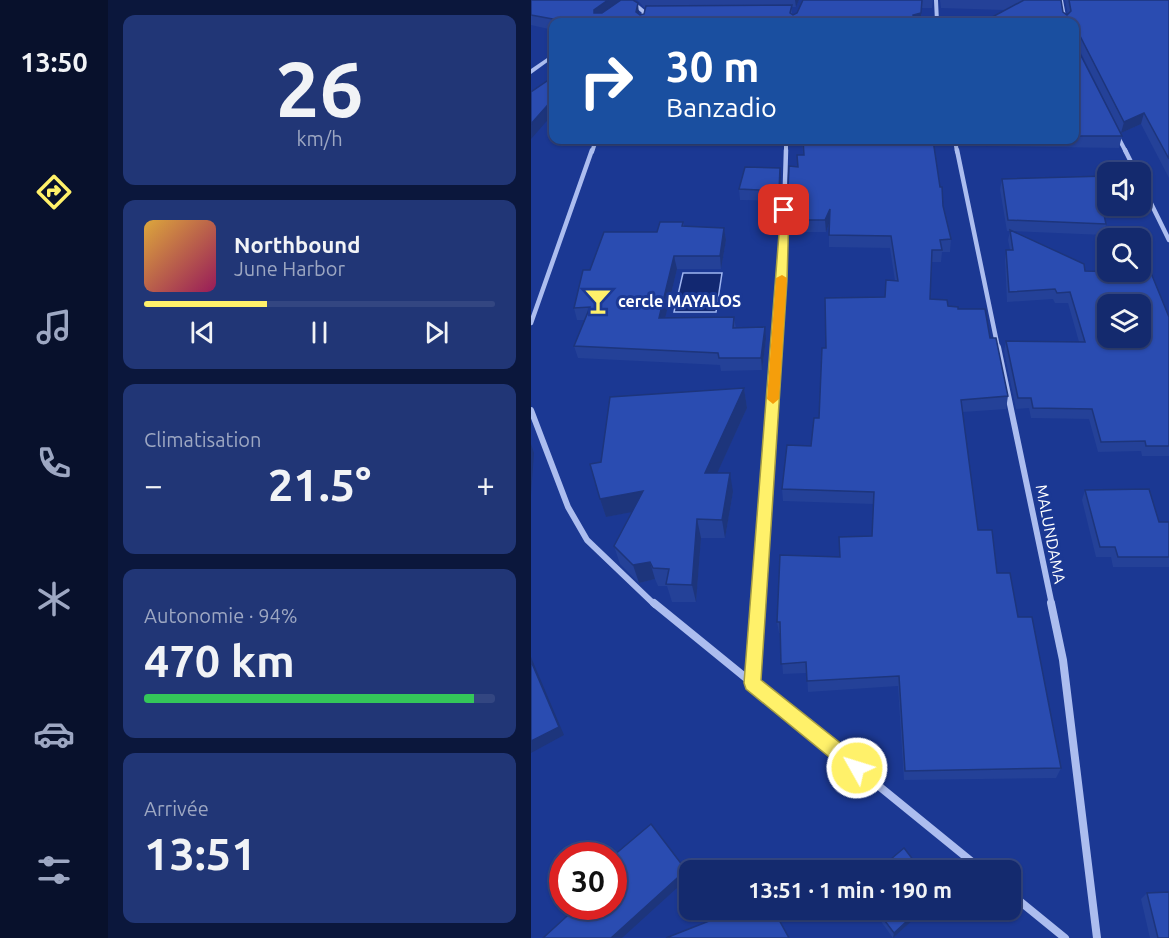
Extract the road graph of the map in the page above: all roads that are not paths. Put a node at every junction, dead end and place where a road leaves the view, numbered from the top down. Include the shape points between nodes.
1 (630, 0) edge
2 (936, 0) edge
3 (1061, 0) edge
4 (622, 6) edge
5 (643, 18) edge
6 (937, 18) edge
7 (1064, 18) edge
8 (549, 59) edge
9 (531, 72) edge
10 (1116, 132) edge
11 (595, 144) edge
12 (786, 144) edge
13 (956, 144) edge
14 (1131, 162) edge
15 (1151, 203) edge
16 (1169, 240) edge
17 (531, 323) edge
18 (531, 410) edge
19 (752, 683) junction
20 (970, 860) edge
21 (1021, 902) edge
22 (1065, 938) edge
23 (1097, 938) edge

1 - 4 street
1 - 5 street via 644,12
2 - 6 street
3 - 7 street
8 - 9 street
10 - 14 street
11 - 17 street
12 - 19 street via 782,281
13 - 23 street, MALUNDAMA via 1063,660
15 - 16 street
18 - 19 street via 568,507 587,540 666,615
19 - 20 street
21 - 22 street

